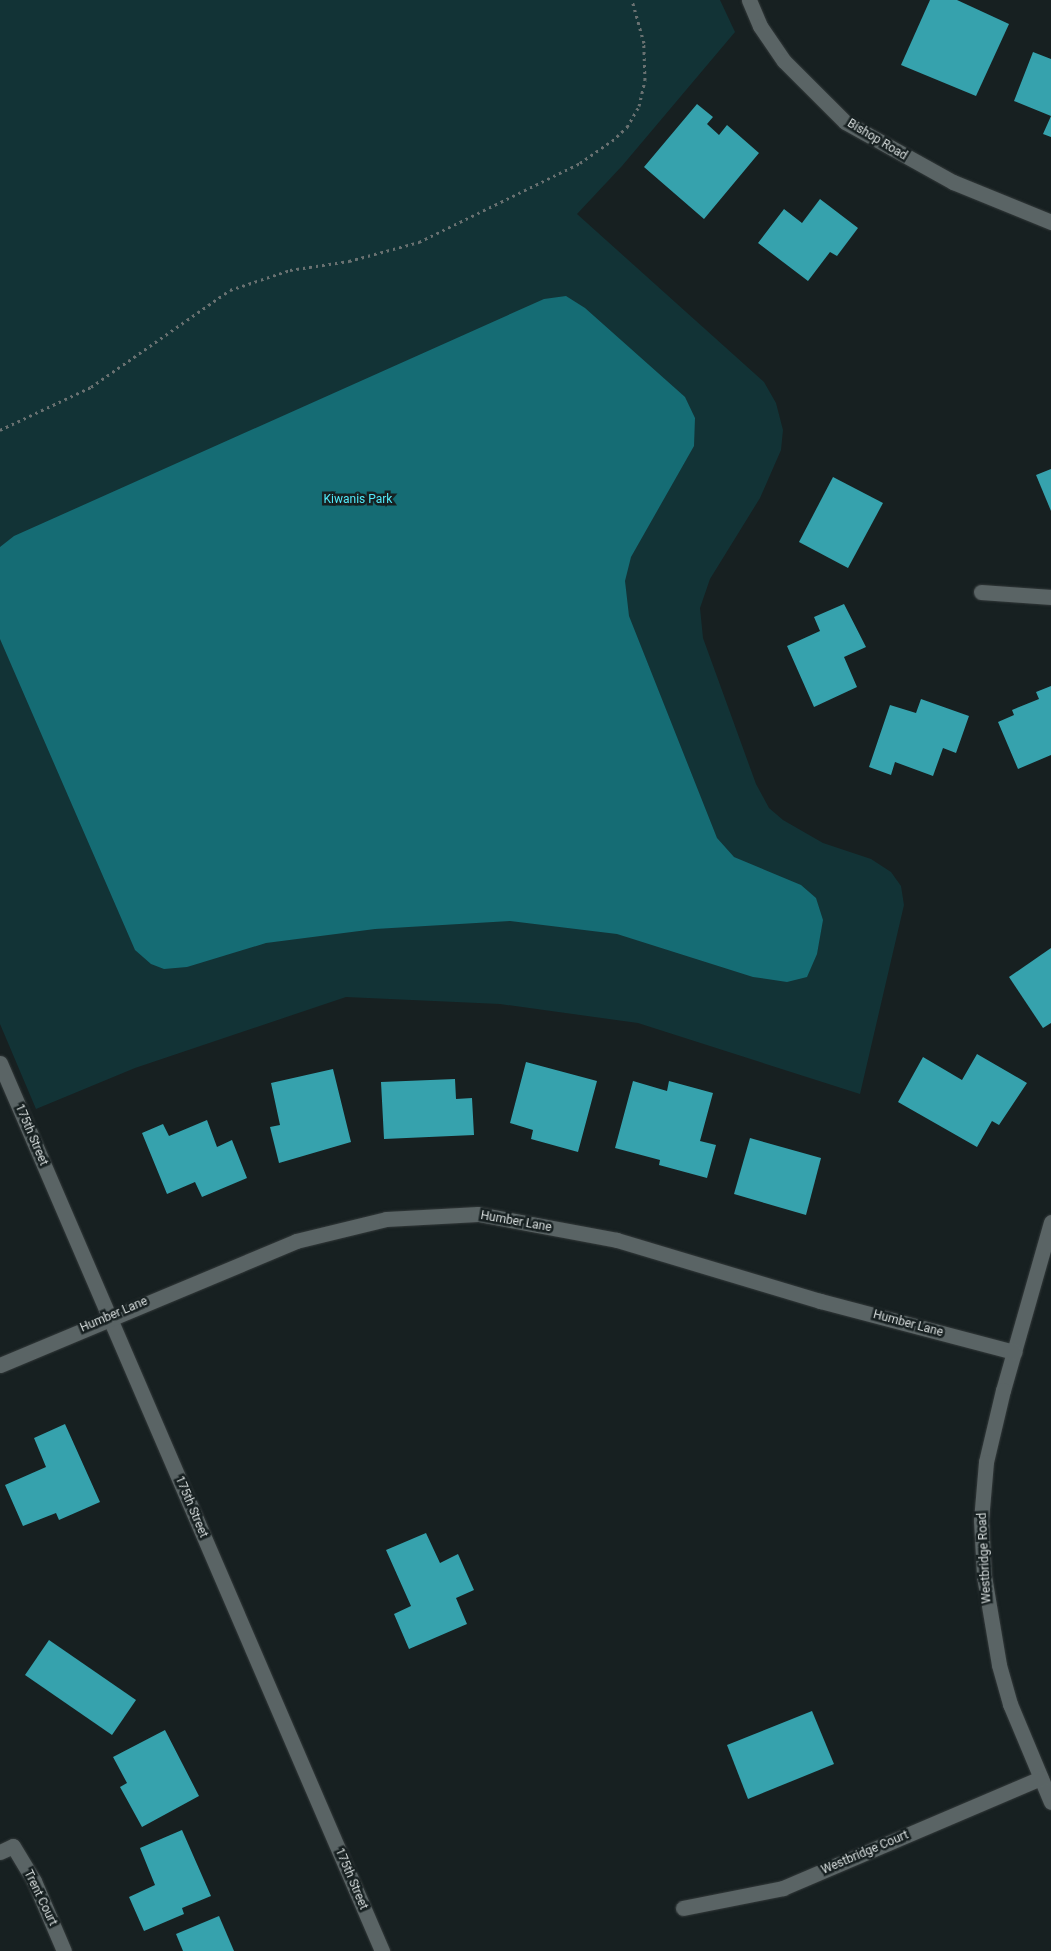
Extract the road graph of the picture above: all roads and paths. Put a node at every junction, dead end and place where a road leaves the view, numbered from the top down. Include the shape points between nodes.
1 (632, 0) edge
2 (749, 0) edge
3 (1051, 222) edge
4 (0, 430) edge
5 (981, 592) dead end
6 (1051, 597) edge
7 (0, 1063) edge
8 (1051, 1222) edge
9 (109, 1317) junction
10 (1014, 1352) junction
11 (0, 1365) edge
12 (1041, 1778) junction
13 (1051, 1802) edge
14 (6, 1849) edge
15 (683, 1908) dead end
16 (64, 1951) edge
17 (382, 1951) edge

1 - 4 path via 644,43 645,80 639,106 627,127 612,142 580,163 419,242 349,261 290,270 230,290 91,387
2 - 3 street, Bishop Road via 760,26 784,61 845,122 953,182
5 - 6 street
7 - 9 street, 175th Street
8 - 10 street, Westbridge Road
9 - 10 street, Humber Lane via 296,1241 386,1219 478,1214 617,1240 820,1301
9 - 11 street, Humber Lane
9 - 17 street, 175th Street
10 - 12 street, Westbridge Road via 986,1462 981,1520 984,1576 999,1665 1010,1704
12 - 13 street, Westbridge Road
12 - 15 street, Westbridge Court via 783,1888
14 - 16 street, Trent Court via 34,1881

